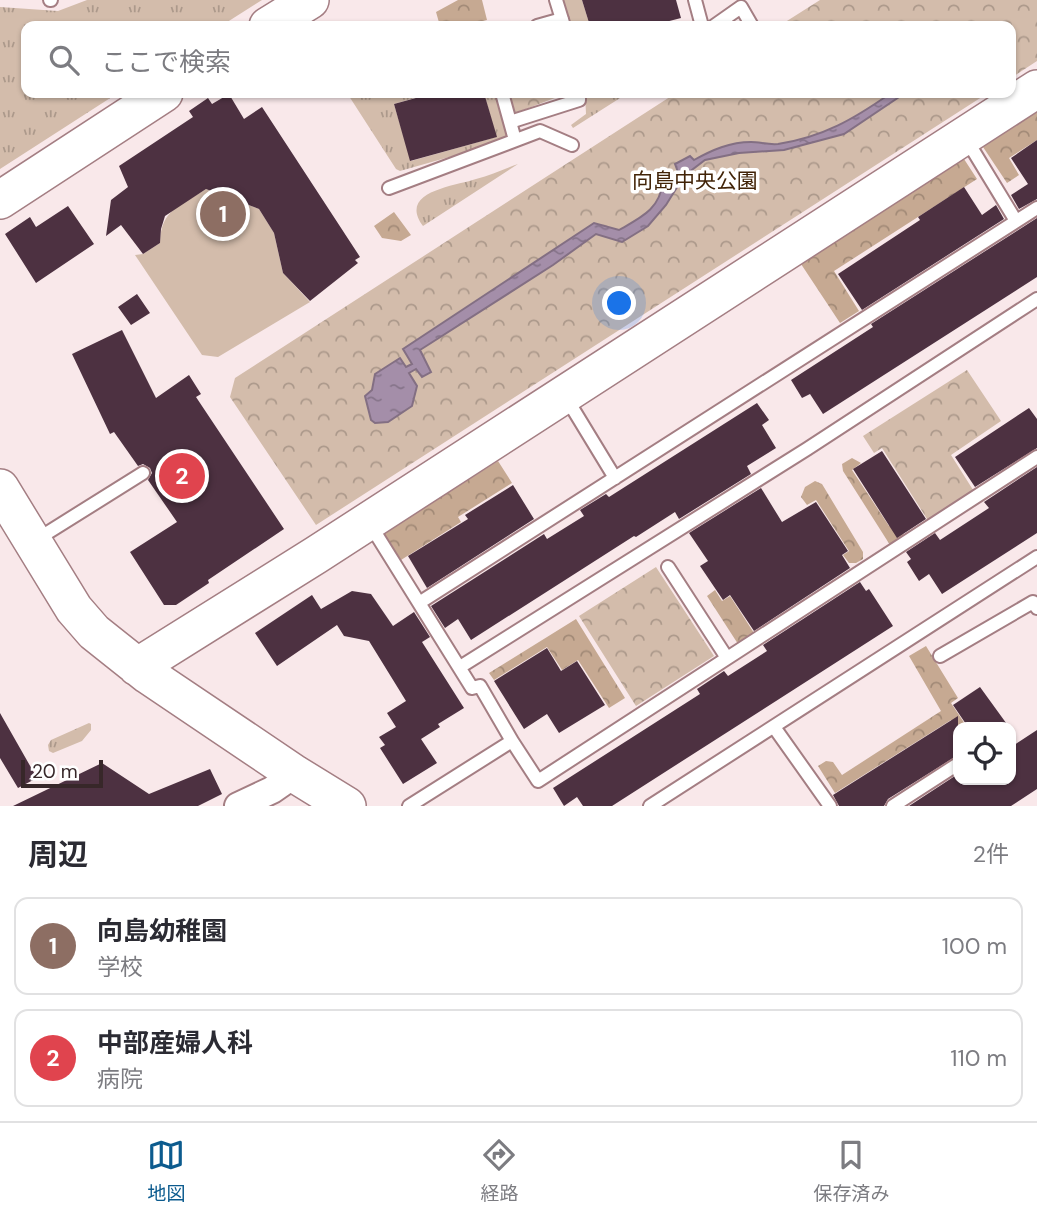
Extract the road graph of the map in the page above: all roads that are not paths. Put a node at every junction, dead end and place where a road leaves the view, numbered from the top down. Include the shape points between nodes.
1 (310, 0) edge
2 (556, 0) edge
3 (695, 0) edge
4 (753, 0) edge
5 (741, 7) junction
6 (276, 21) edge
7 (563, 21) edge
8 (701, 21) edge
9 (721, 21) edge
10 (749, 21) edge
11 (1037, 89) edge
12 (156, 98) edge
13 (503, 98) edge
14 (579, 98) edge
15 (510, 122) junction
16 (515, 140) junction
17 (572, 145) dead end
18 (974, 152) dead end
19 (389, 188) dead end
20 (0, 200) edge
21 (1037, 208) edge
22 (1016, 221) junction
23 (1037, 299) edge
24 (572, 409) dead end
25 (1037, 457) edge
26 (143, 473) dead end
27 (615, 478) junction
28 (0, 488) edge
29 (376, 534) dead end
30 (32, 542) junction
31 (1037, 556) edge
32 (668, 567) dead end
33 (419, 603) junction
34 (1037, 608) edge
35 (940, 656) dead end
36 (727, 658) junction
37 (137, 667) junction
38 (460, 667) junction
39 (774, 726) junction
40 (512, 741) junction
41 (953, 767) edge
42 (295, 774) junction
43 (238, 806) edge
44 (347, 806) edge
45 (409, 806) edge
46 (650, 806) edge
47 (830, 806) edge
48 (893, 806) edge

1 - 6 street
2 - 7 lane
3 - 8 lane
4 - 5 lane
5 - 9 lane
5 - 10 lane
11 - 37 street
12 - 20 street
13 - 15 lane
14 - 15 lane
15 - 16 lane
16 - 17 lane via 540,131
16 - 19 lane
18 - 22 lane
21 - 22 lane
22 - 27 lane
23 - 38 lane
24 - 27 lane
25 - 36 lane
26 - 30 lane
27 - 33 lane
28 - 30 street
29 - 33 lane
30 - 37 street via 94,632
31 - 39 lane
32 - 36 lane
33 - 38 lane
34 - 35 lane via 1033,602
36 - 40 lane via 538,781
37 - 42 street
38 - 40 lane via 472,688 480,686
39 - 46 lane
39 - 47 lane
40 - 45 lane
41 - 48 lane
42 - 43 street
42 - 44 street

